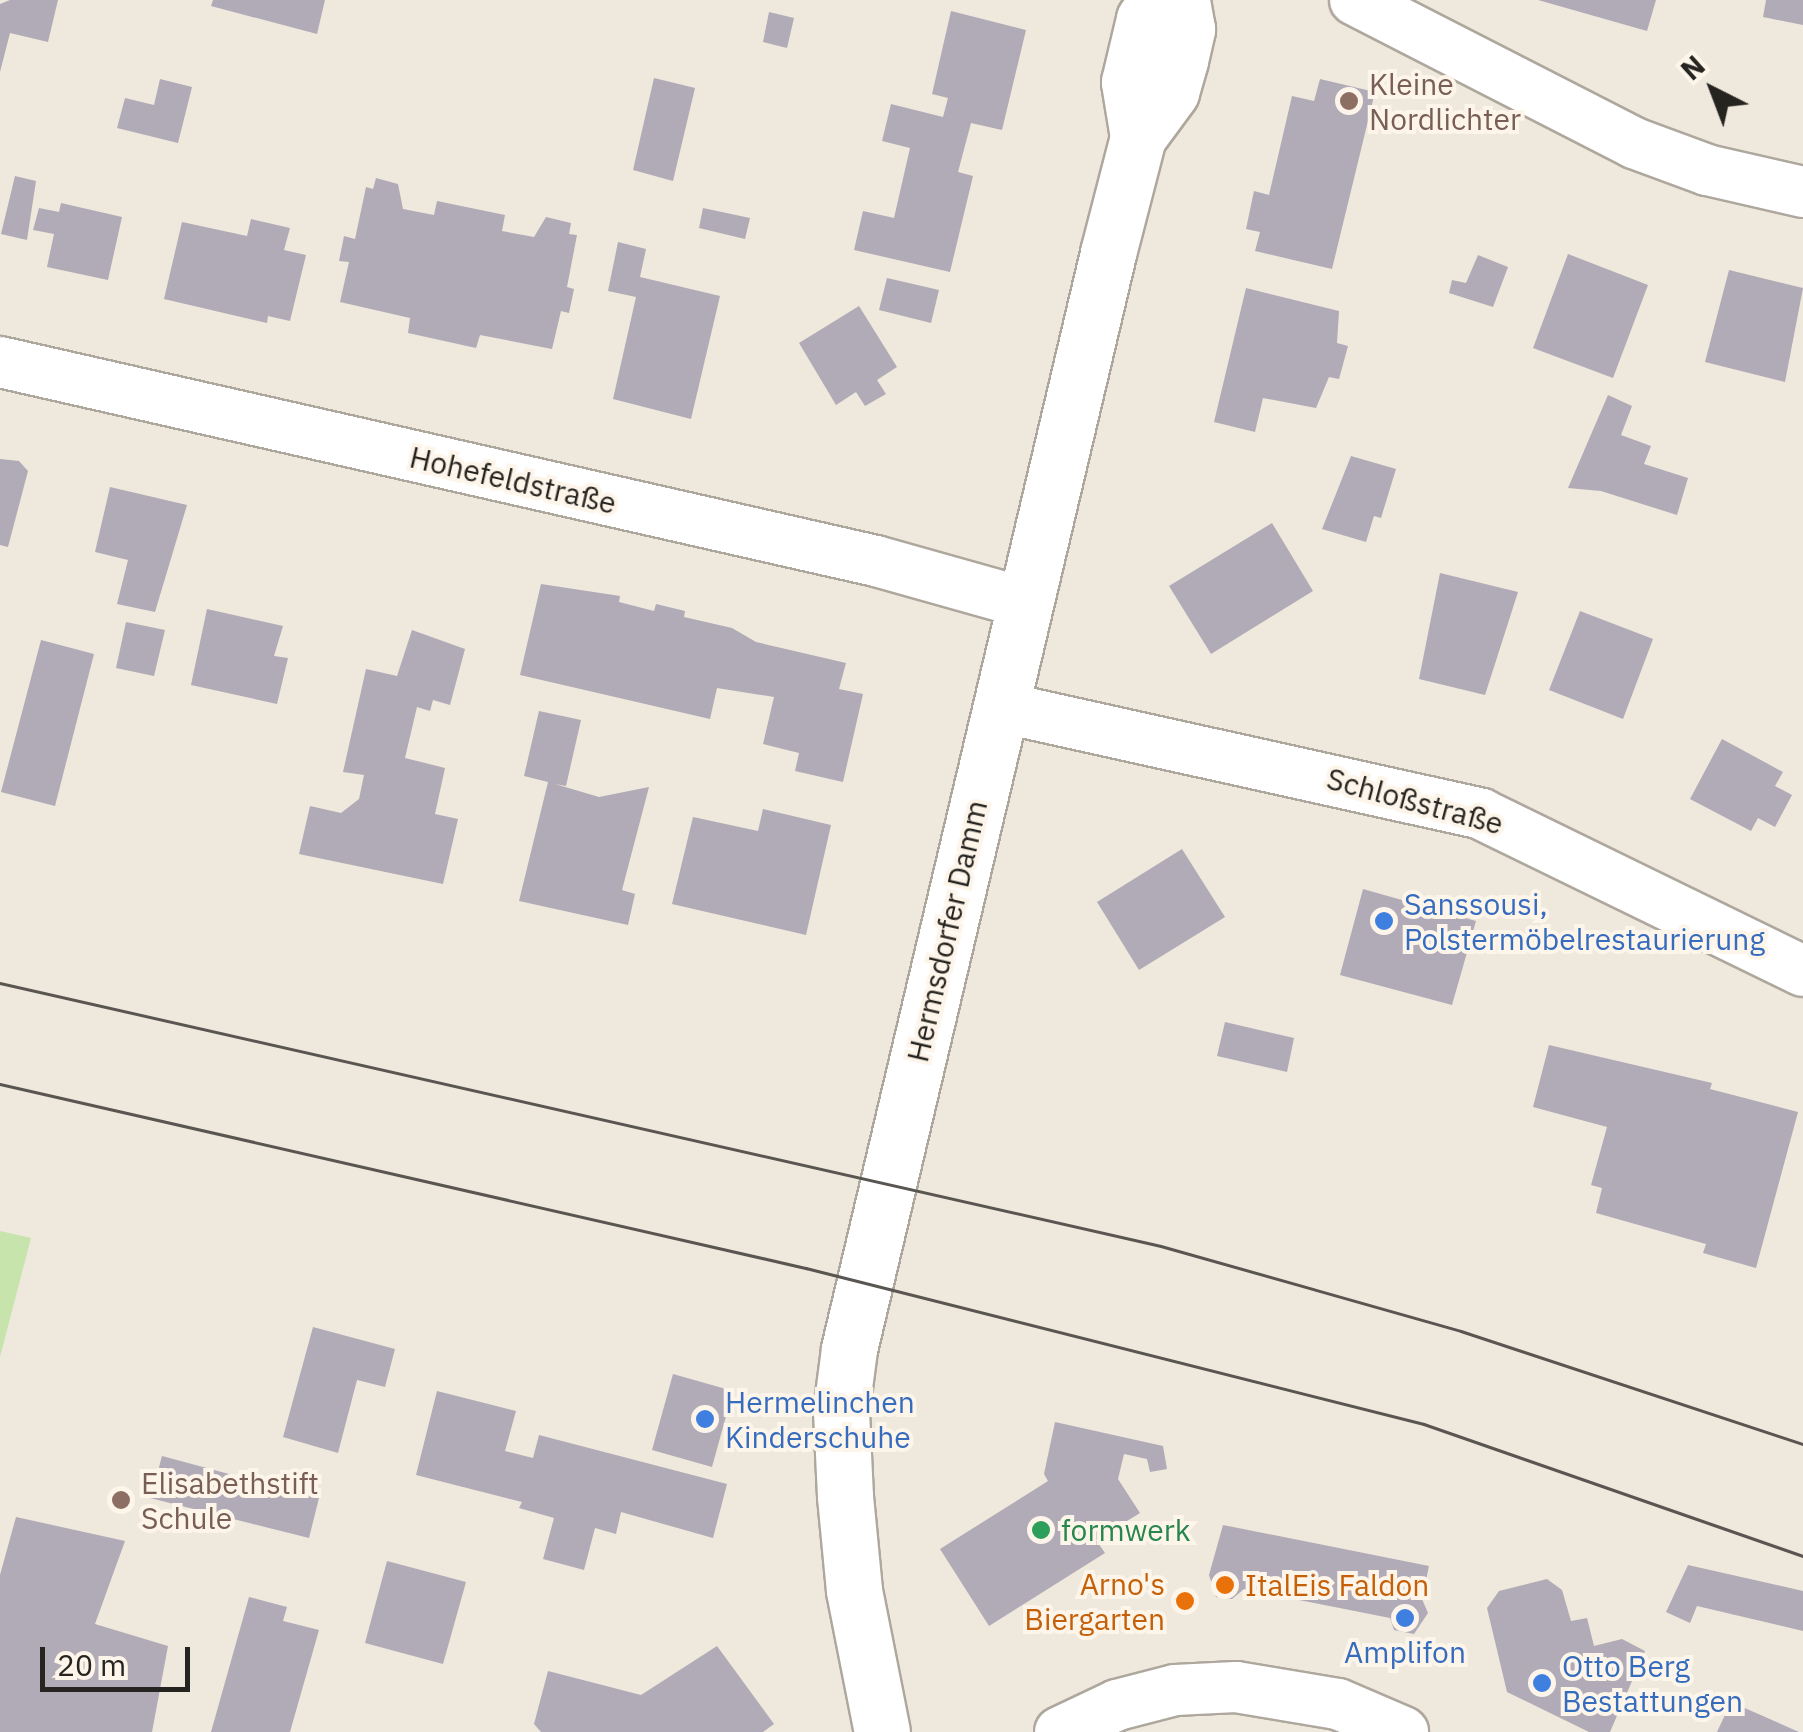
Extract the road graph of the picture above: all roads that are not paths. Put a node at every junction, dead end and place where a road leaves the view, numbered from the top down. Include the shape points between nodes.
1 (1158, 0) edge
2 (1182, 0) edge
3 (1356, 0) edge
4 (1138, 137) junction
5 (1803, 192) edge
6 (0, 362) edge
7 (1024, 603) junction
8 (1000, 707) junction
9 (1803, 971) edge
10 (882, 1732) edge
11 (1060, 1732) edge
12 (1403, 1732) edge

1 - 4 main road, Hermsdorfer Damm via 1144,19 1129,82
2 - 4 main road, Hermsdorfer Damm via 1188,29 1172,92
3 - 5 street via 1634,144 1707,170
4 - 7 main road, Hermsdorfer Damm
6 - 7 street, Hohefeldstraße via 876,561
7 - 8 main road, Hermsdorfer Damm
8 - 9 street, Schloßstraße via 1481,814
8 - 10 main road, Hermsdorfer Damm via 849,1348 841,1410 854,1590
11 - 12 street via 1160,1694 1236,1687 1338,1704

